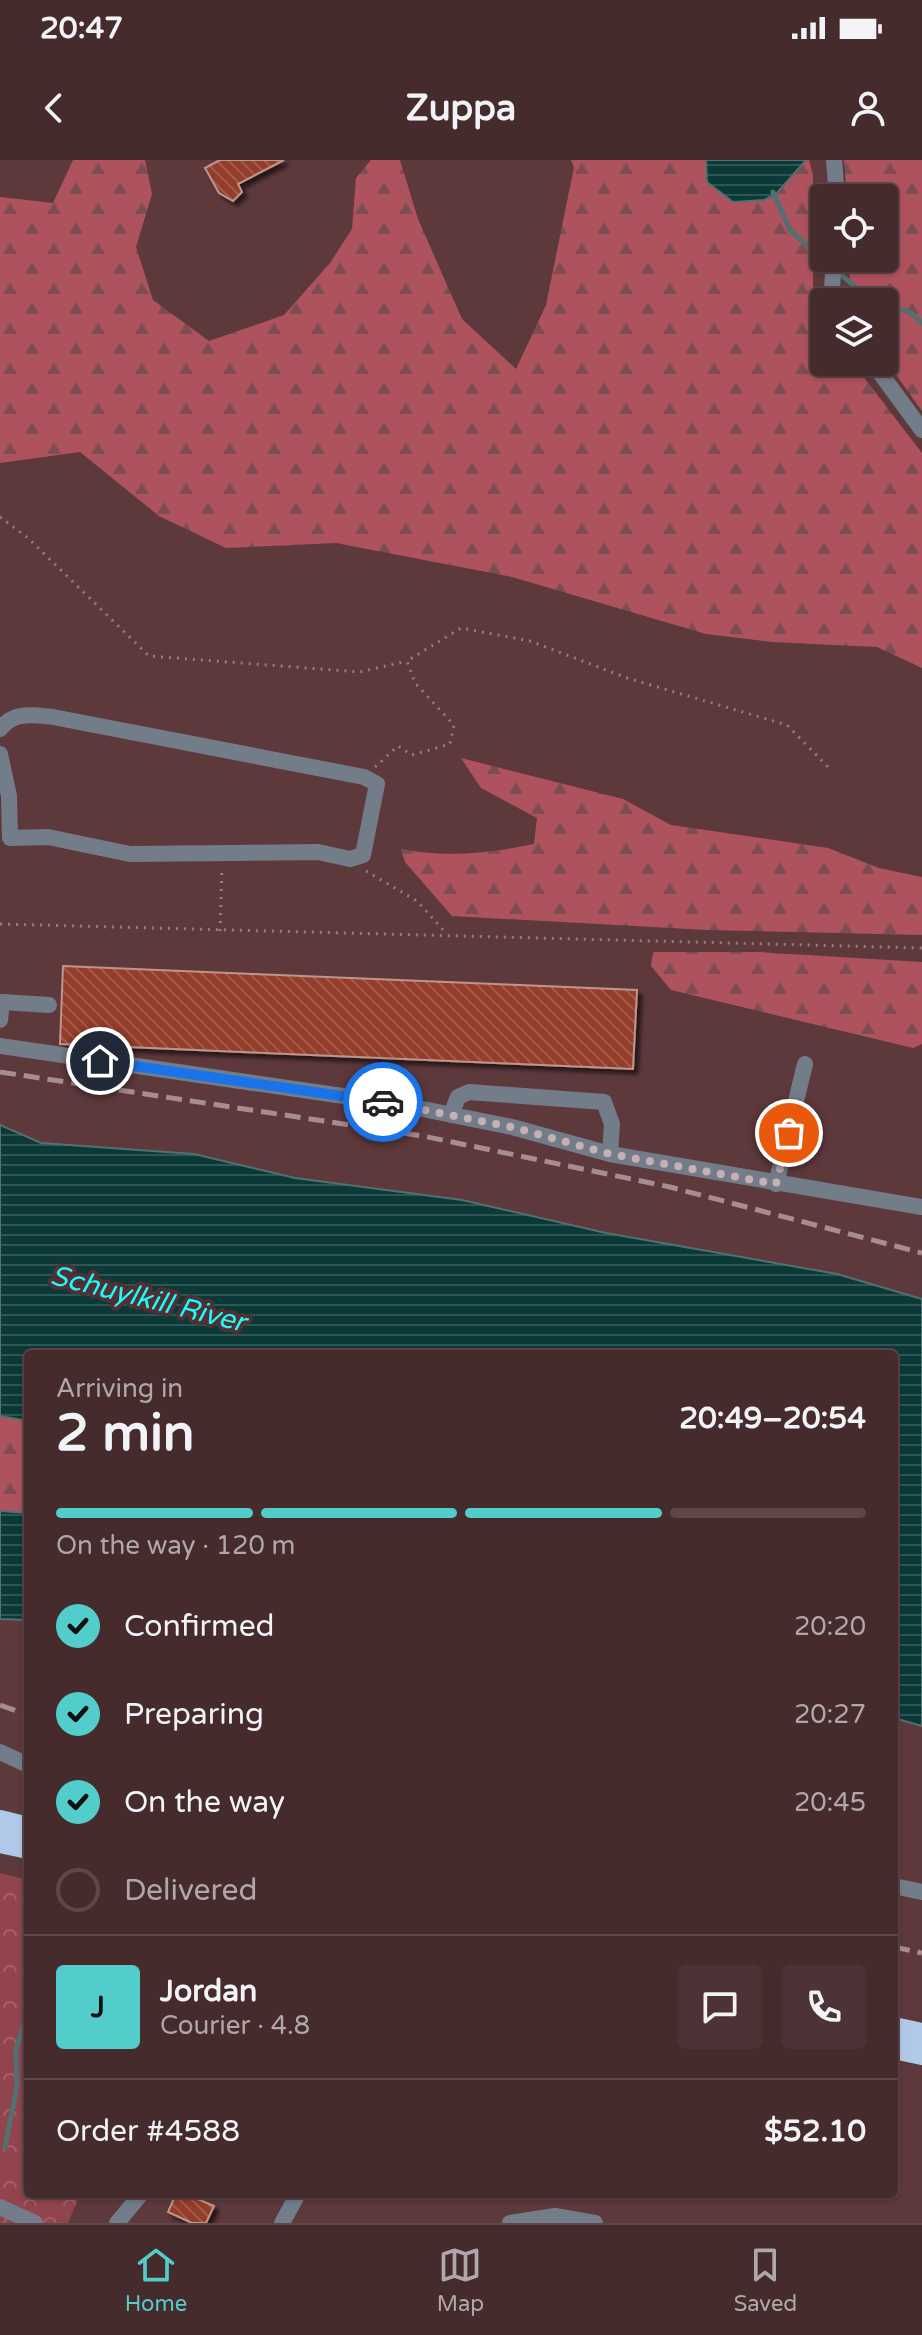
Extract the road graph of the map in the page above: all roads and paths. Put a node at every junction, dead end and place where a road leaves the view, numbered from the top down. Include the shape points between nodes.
1 (834, 160) edge
2 (836, 184) edge
3 (882, 376) edge
4 (922, 430) edge
5 (0, 517) edge
6 (407, 661) junction
7 (0, 729) edge
8 (0, 754) edge
9 (832, 771) dead end
10 (364, 777) junction
11 (222, 853) junction
12 (363, 855) junction
13 (0, 924) edge
14 (220, 931) junction
15 (448, 935) junction
16 (922, 948) edge
17 (49, 1005) dead end
18 (0, 1020) edge
19 (0, 1046) edge
20 (805, 1064) dead end
21 (451, 1115) junction
22 (610, 1154) junction
23 (776, 1184) junction
24 (922, 1207) edge
25 (0, 1752) edge
26 (24, 1763) edge
27 (898, 1887) edge
28 (922, 1892) edge
29 (898, 2029) edge
30 (922, 2034) edge
31 (898, 2049) edge
32 (922, 2054) edge
33 (138, 2198) edge
34 (296, 2198) edge
35 (0, 2207) edge
36 (35, 2223) edge
37 (117, 2223) edge
38 (282, 2223) edge
39 (510, 2223) edge
40 (595, 2223) edge

1 - 2 street
3 - 4 street
5 - 6 path via 149,656 360,672
6 - 9 path via 461,628 530,641 627,678 787,725
6 - 10 path via 415,683 454,725 450,744 412,755 398,746
7 - 10 street via 7,719 25,714 53,717
8 - 11 street via 10,838 48,837 130,854
10 - 12 street via 377,784
11 - 12 street via 318,852 350,859
11 - 14 path
12 - 15 path via 366,871 417,901
13 - 14 path
14 - 15 path
15 - 16 path
17 - 18 street via 2,1002
19 - 21 street
20 - 23 street
21 - 22 street
21 - 22 street via 458,1097 469,1092 604,1102 612,1124
22 - 23 street
23 - 24 street
25 - 26 street
27 - 28 street
29 - 30 highway
31 - 32 highway
33 - 37 street
34 - 38 street
35 - 36 street
39 - 40 street via 555,2216

